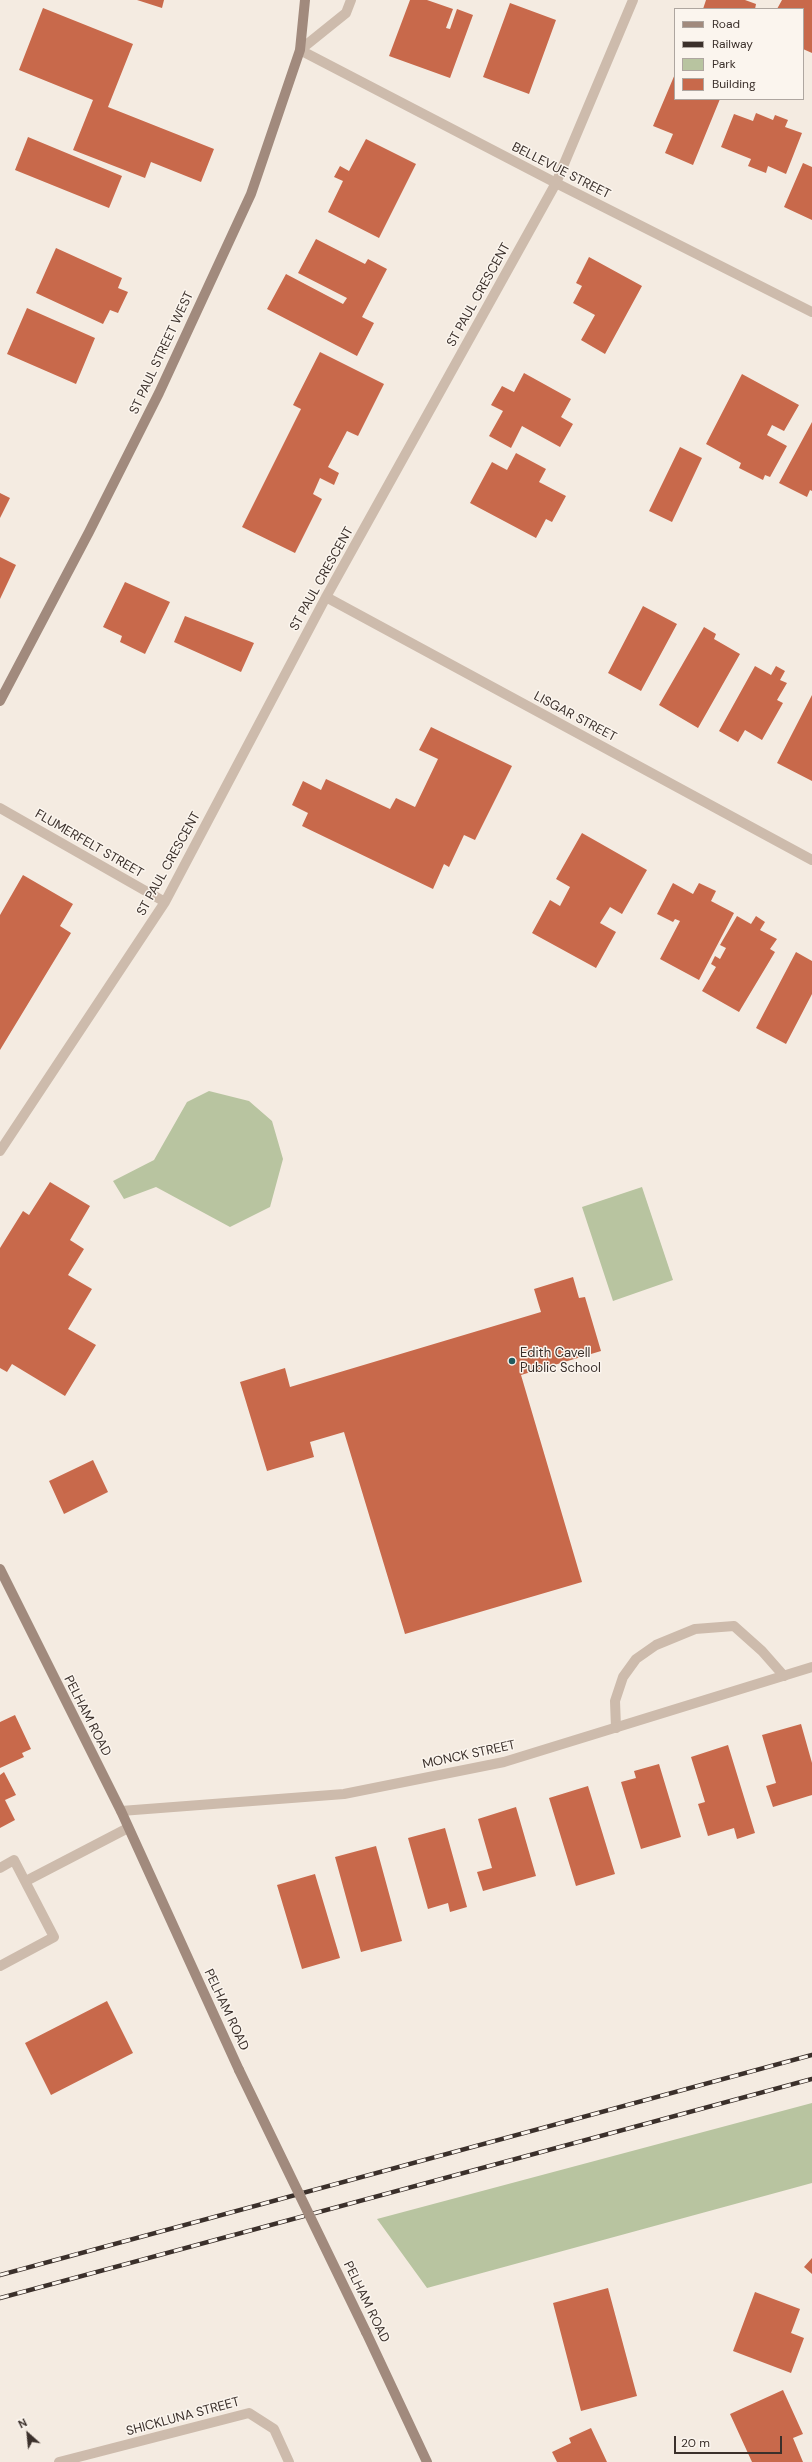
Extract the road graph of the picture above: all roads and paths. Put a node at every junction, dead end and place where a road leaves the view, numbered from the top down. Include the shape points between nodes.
1 (304, 0) edge
2 (351, 0) edge
3 (633, 0) edge
4 (300, 50) junction
5 (556, 183) junction
6 (812, 312) edge
7 (326, 597) junction
8 (0, 702) edge
9 (0, 808) edge
10 (812, 860) edge
11 (165, 902) junction
12 (0, 1151) edge
13 (0, 1569) edge
14 (812, 1668) edge
15 (784, 1676) junction
16 (616, 1728) junction
17 (120, 1811) junction
18 (128, 1828) junction
19 (0, 1868) edge
20 (26, 1881) junction
21 (0, 1966) edge
22 (60, 2462) edge
23 (289, 2462) edge
24 (426, 2462) edge

1 - 4 main road, ST PAUL STREET WEST
2 - 4 street via 346,13
3 - 5 street, ST PAUL CRESCENT
4 - 5 street, BELLEVUE STREET
4 - 8 main road, ST PAUL STREET WEST via 251,194 159,393
5 - 6 street, BELLEVUE STREET
5 - 7 street, ST PAUL CRESCENT
7 - 10 street, LISGAR STREET
7 - 11 street, ST PAUL CRESCENT
9 - 11 street, FLUMERFELT STREET
11 - 12 street, ST PAUL CRESCENT
13 - 17 main road, PELHAM ROAD
14 - 15 street, MONCK STREET
15 - 16 street, MONCK STREET
15 - 16 street via 762,1651 734,1626 695,1629 656,1645 636,1659 623,1677 615,1701
16 - 17 street, MONCK STREET via 504,1762 344,1794
17 - 18 main road, PELHAM ROAD
18 - 20 street
18 - 24 main road, PELHAM ROAD, bridge via 239,2070
19 - 20 street via 14,1860
20 - 21 street via 54,1937
22 - 23 street, SHICKLUNA STREET via 249,2413 274,2429

